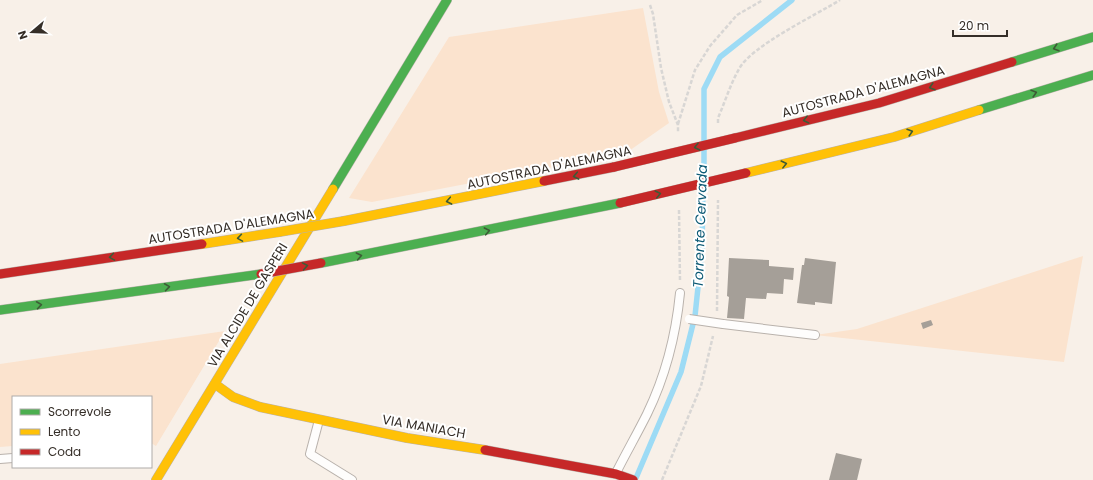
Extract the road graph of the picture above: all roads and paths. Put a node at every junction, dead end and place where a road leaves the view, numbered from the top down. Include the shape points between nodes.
1 (447, 0) edge
2 (763, 0) edge
3 (840, 0) edge
4 (1093, 37) edge
5 (1093, 75) edge
6 (678, 125) dead end
7 (718, 126) dead end
8 (718, 192) dead end
9 (0, 274) edge
10 (680, 293) dead end
11 (0, 310) edge
12 (678, 318) junction
13 (720, 323) junction
14 (815, 335) dead end
15 (215, 384) junction
16 (319, 419) junction
17 (12, 458) edge
18 (0, 459) edge
19 (152, 466) edge
20 (161, 471) junction
21 (616, 474) junction
22 (630, 479) edge
23 (156, 480) edge
24 (352, 480) edge
25 (662, 480) edge

1 - 15 main road, VIA ALCIDE DE GASPERI
2 - 6 path via 737,15 710,46 695,70
3 - 7 path via 760,47 747,59 739,69 718,118
4 -> 9 main road, AUTOSTRADA D'ALEMAGNA, bridge via 879,103 614,167 344,221
11 -> 5 main road, bridge via 261,274 620,203 894,137
8 - 13 path
10 - 12 lane
12 - 13 lane, bridge
12 - 21 lane via 664,372 648,412
13 - 14 lane
13 - 25 path via 701,386
15 - 16 main road, VIA MANIACH via 243,402
15 - 20 main road, VIA ALCIDE DE GASPERI
16 - 21 main road, VIA MANIACH via 407,438
16 - 24 lane via 310,454
17 - 18 lane
19 - 20 lane
20 - 23 main road, VIA ALCIDE DE GASPERI
21 - 22 main road, VIA MANIACH

